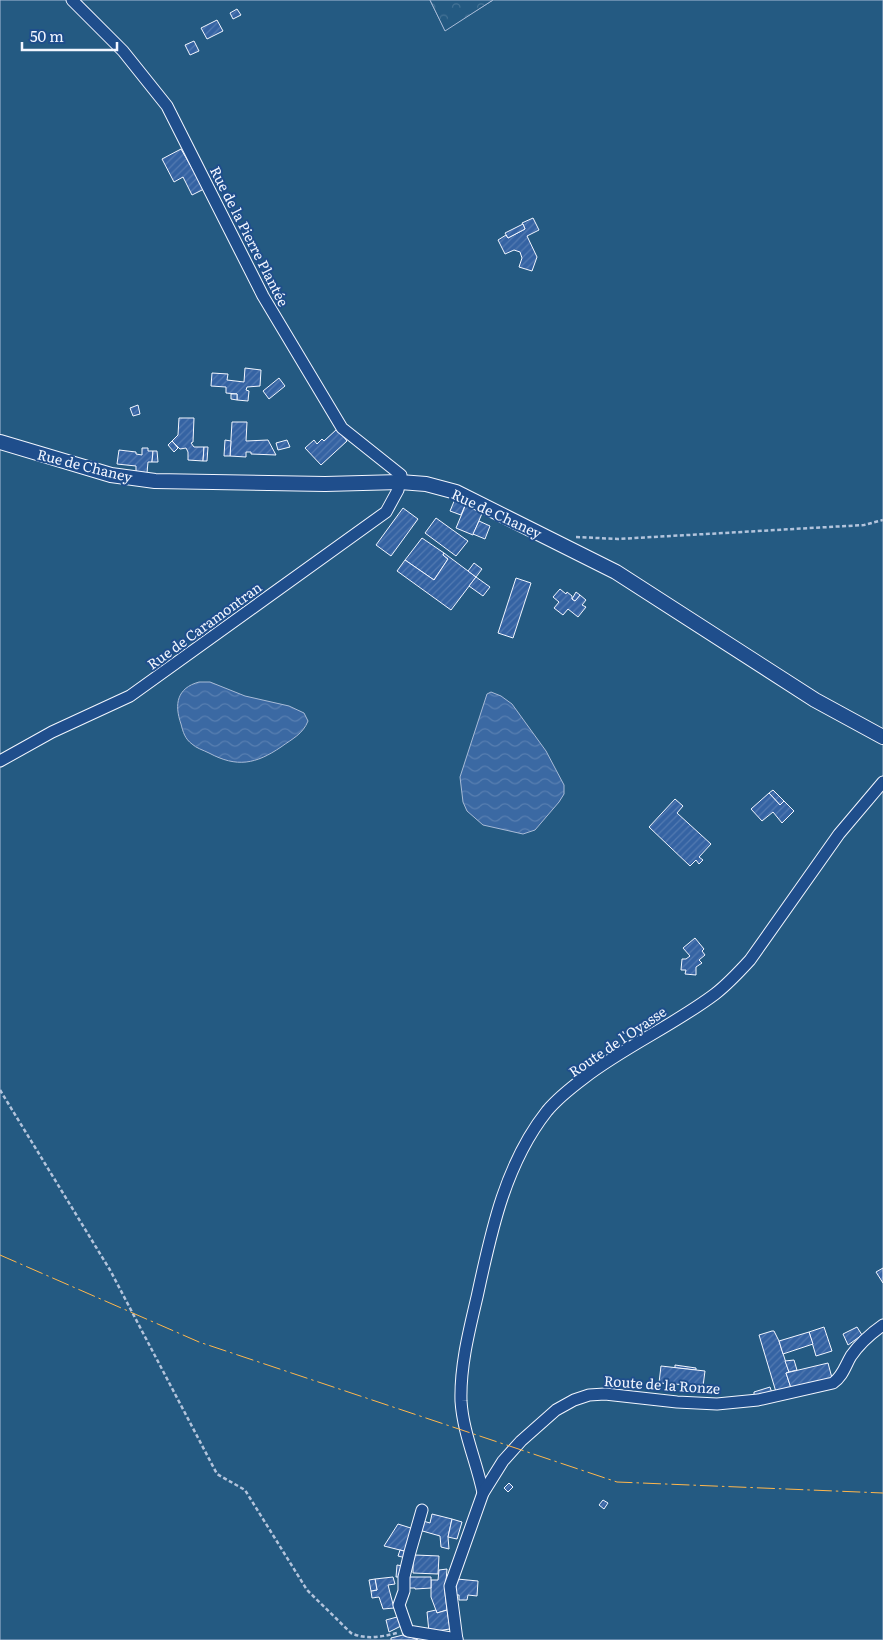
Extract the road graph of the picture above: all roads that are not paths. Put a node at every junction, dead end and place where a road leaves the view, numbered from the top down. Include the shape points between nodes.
1 (72, 0) edge
2 (0, 442) edge
3 (400, 482) junction
4 (883, 737) edge
5 (0, 761) edge
6 (883, 784) edge
7 (883, 1325) edge
8 (483, 1493) junction
9 (422, 1510) dead end
10 (457, 1640) edge

1 - 3 street, Rue de la Pierre Plantée via 123,51 167,106 263,296 342,428 401,475
2 - 3 street, Rue de Chaney via 112,475 146,480 325,484
3 - 4 street, Rue de Chaney via 426,484 456,492 581,553 616,572 815,700
3 - 5 street, Rue de Caramontran via 386,512 130,696 52,732
6 - 8 street, Route de l'Oyasse via 838,834 750,960 714,994 584,1078 548,1110 524,1145 494,1220 462,1374 461,1403
7 - 8 street, Route de la Ronze via 863,1340 840,1378 833,1383 738,1403 697,1403 605,1394 574,1400 556,1410 521,1441 503,1461
8 - 10 street, Route de la Ronze via 450,1586
9 - 10 street via 399,1605 408,1631

